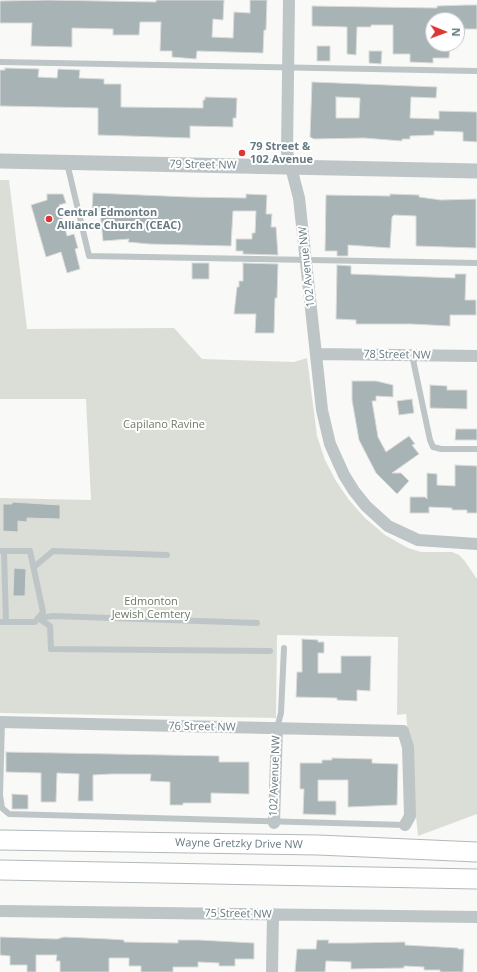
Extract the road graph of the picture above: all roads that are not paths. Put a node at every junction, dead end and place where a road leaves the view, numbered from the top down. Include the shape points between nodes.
1 (289, 0) edge
2 (0, 62) edge
3 (288, 68) junction
4 (477, 71) edge
5 (0, 161) edge
6 (67, 163) junction
7 (290, 167) junction
8 (477, 170) edge
9 (306, 259) junction
10 (477, 263) edge
11 (317, 354) junction
12 (412, 355) junction
13 (477, 356) edge
14 (477, 449) edge
15 (477, 544) edge
16 (2, 551) edge
17 (167, 555) dead end
18 (34, 567) junction
19 (38, 618) junction
20 (3, 622) edge
21 (256, 623) dead end
22 (284, 648) dead end
23 (270, 651) dead end
24 (1, 722) edge
25 (277, 728) junction
26 (274, 823) junction
27 (405, 825) joint
28 (0, 840) edge
29 (477, 852) edge
30 (1, 870) edge
31 (477, 879) edge
32 (0, 911) edge
33 (273, 914) junction
34 (477, 917) edge
35 (272, 972) edge

1 - 3 street, 102 Avenue NW
2 - 3 lane
3 - 4 lane
3 - 7 street, 102 Avenue NW via 287,152
5 - 6 street, 79 Street NW
6 - 7 street, 79 Street NW
6 - 9 lane via 90,256
7 - 8 street, 79 Street NW
7 - 9 street, 102 Avenue NW via 299,198
9 - 10 lane
9 - 11 street, 102 Avenue NW
11 - 12 street, 78 Street NW
11 - 15 street, 102 Avenue NW via 322,410 330,444 354,491 379,519 397,532 418,540
12 - 13 street, 78 Street NW
12 - 14 lane via 433,447
16 - 18 lane via 30,551
16 - 20 lane
17 - 18 lane via 54,551
18 - 19 lane via 43,612
19 - 20 lane via 35,622
19 - 21 lane via 53,616
19 - 23 lane via 50,626 51,649
22 - 25 lane via 281,712
24 - 25 street, 76 Street NW
24 - 26 lane via 0,795 2,808 9,814
25 - 26 street, 102 Avenue NW
25 - 27 street, 76 Street NW via 403,731 408,747 410,816
26 - 27 lane
28 - 29 main road, Wayne Gretzky Drive NW via 310,845
30 - 31 main road
32 - 33 street, 75 Street NW
33 - 34 street, 75 Street NW
33 - 35 street

